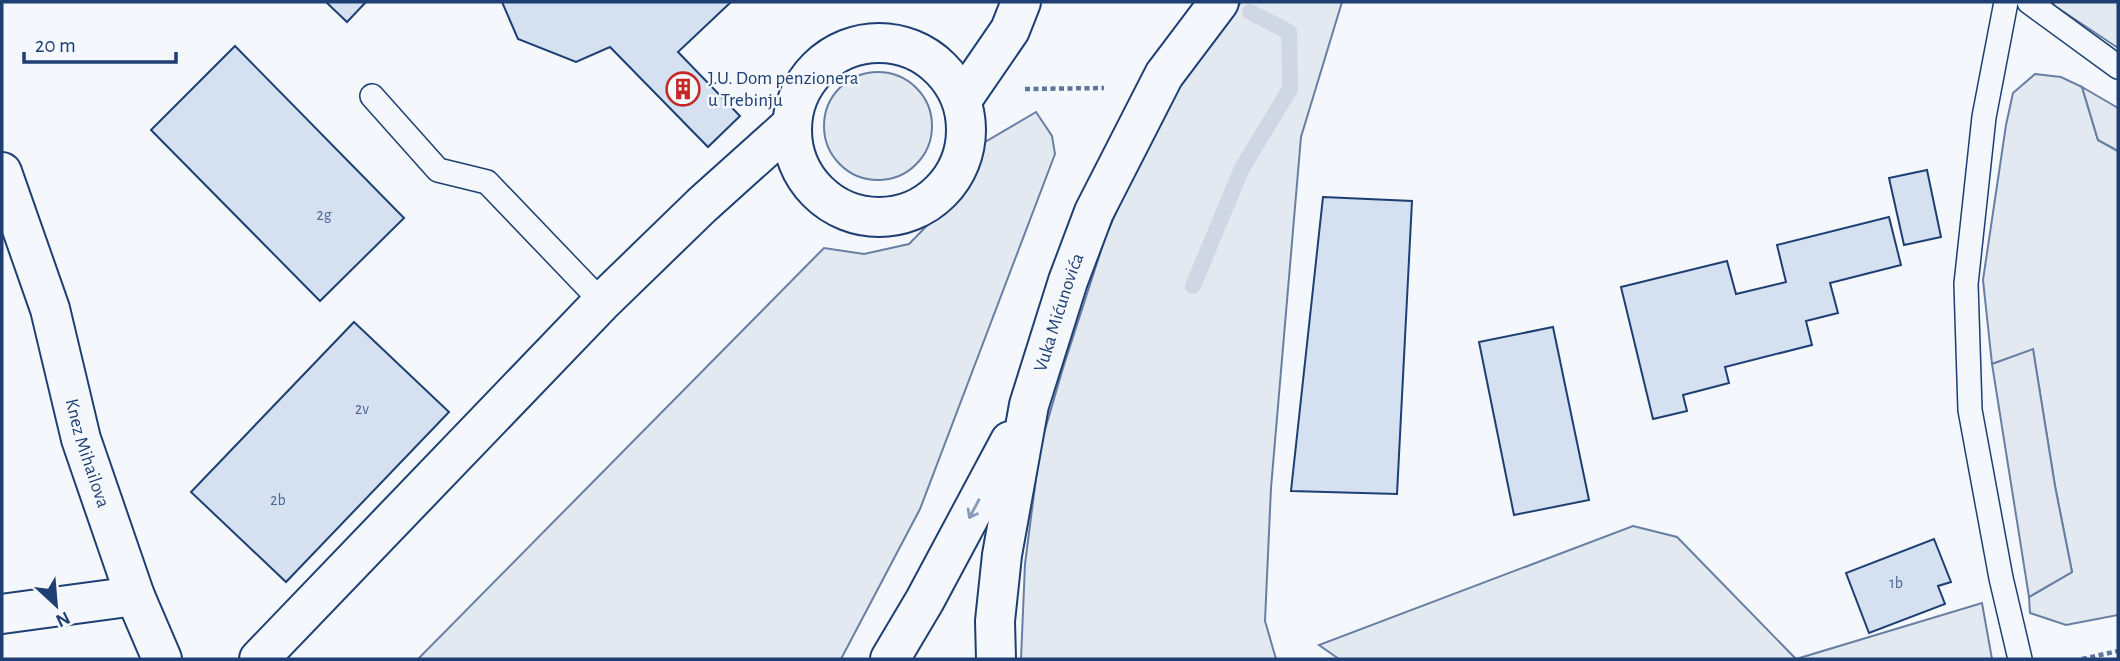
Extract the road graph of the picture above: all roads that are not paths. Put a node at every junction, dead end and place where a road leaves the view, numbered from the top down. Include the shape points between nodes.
1 (1021, 2) edge
2 (1219, 2) edge
3 (2006, 2) edge
4 (2029, 2) edge
5 (2118, 67) edge
6 (969, 89) junction
7 (372, 96) dead end
8 (790, 126) junction
9 (2, 172) edge
10 (14, 240) edge
11 (602, 302) junction
12 (1029, 405) junction
13 (135, 596) junction
14 (2, 614) edge
15 (162, 659) edge
16 (259, 659) edge
17 (890, 659) edge
18 (996, 659) edge
19 (2020, 659) edge

1 - 6 street via 1010,30
2 - 12 street, Vuka Mićunovića via 1164,75 1094,212
3 - 19 lane via 1984,117 1966,284 1970,411
4 - 5 lane
6 - 8 street via 924,54 896,43 865,43 836,52 813,71 797,96
6 - 8 street via 962,159 948,183 928,203 903,214 876,218 848,212 824,199 805,179 793,153
7 - 11 lane via 438,170 487,182
8 - 11 street
9 - 10 street, Knez Mihailova
10 - 13 street, Knez Mihailova via 50,309 80,439
11 - 16 street
12 -> 17 street
12 - 18 street, Vuka Mićunovića via 1002,555
13 - 14 street
13 - 15 street, Knez Mihailova

